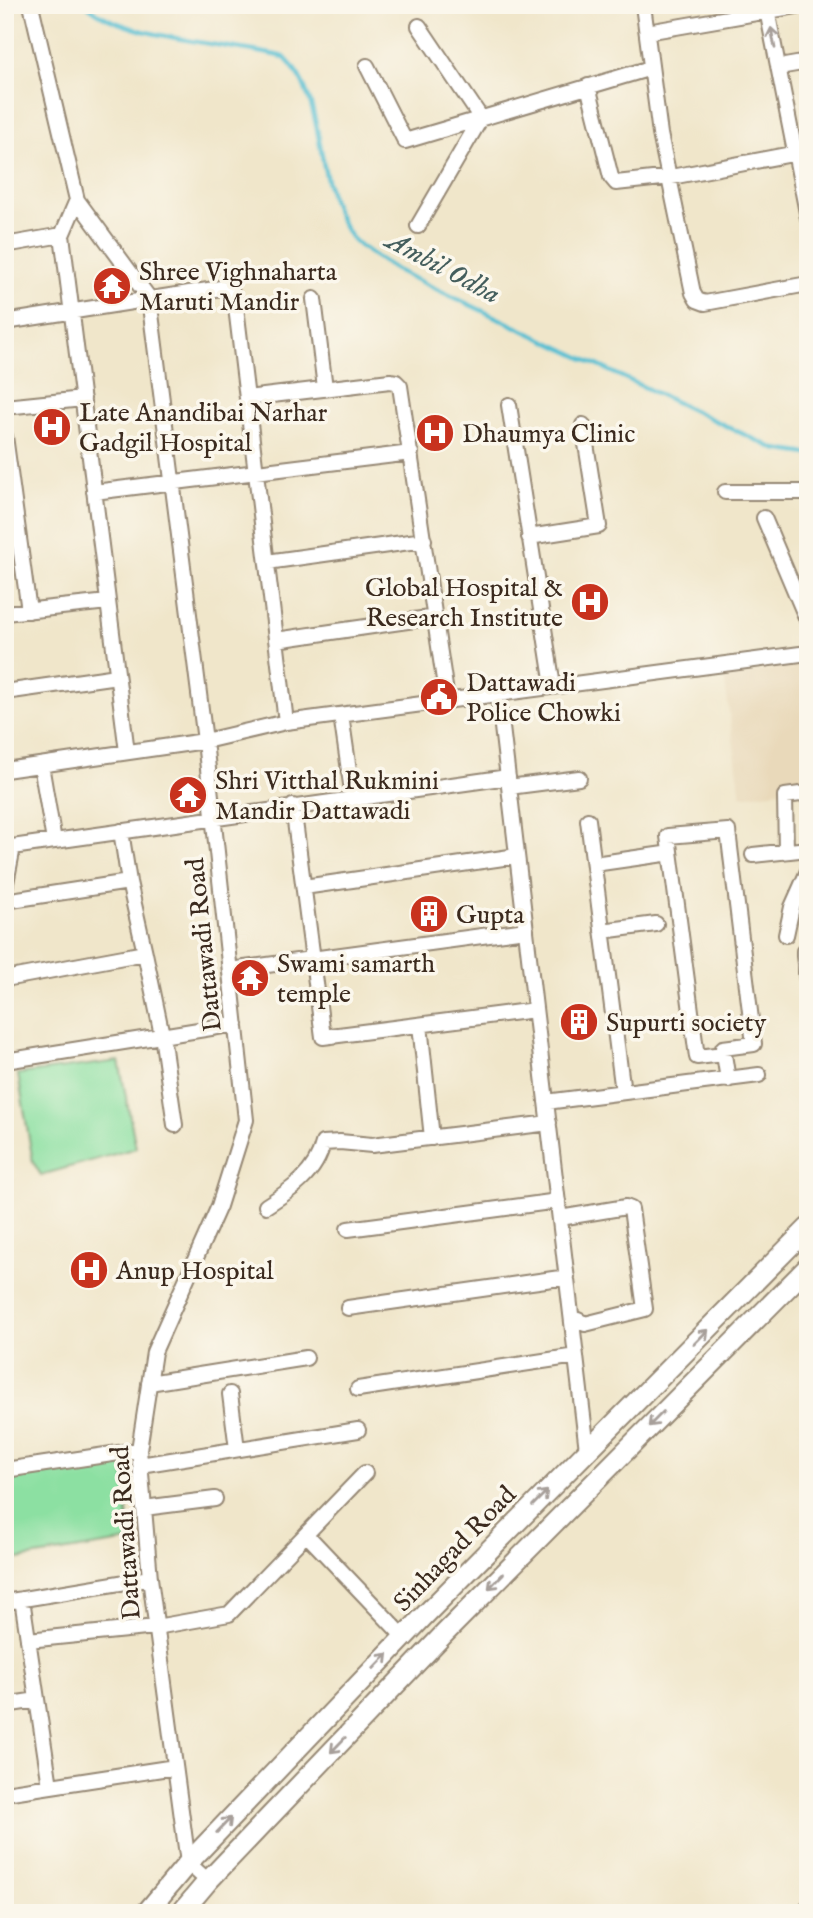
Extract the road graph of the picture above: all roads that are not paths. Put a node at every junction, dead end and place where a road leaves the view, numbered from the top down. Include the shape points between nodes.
1 (31, 5) edge
2 (643, 5) edge
3 (803, 5) edge
4 (767, 8) edge
5 (419, 26) dead end
6 (647, 32) junction
7 (808, 62) edge
8 (367, 66) dead end
9 (779, 67) junction
10 (651, 68) junction
11 (588, 86) junction
12 (481, 118) junction
13 (802, 152) edge
14 (670, 177) junction
15 (76, 200) junction
16 (808, 218) edge
17 (418, 226) dead end
18 (62, 235) junction
19 (5, 244) edge
20 (808, 284) edge
21 (149, 298) junction
22 (314, 299) dead end
23 (72, 312) junction
24 (5, 322) edge
25 (325, 388) junction
26 (247, 398) junction
27 (83, 399) junction
28 (509, 405) dead end
29 (5, 407) edge
30 (583, 425) dead end
31 (5, 436) edge
32 (411, 453) junction
33 (256, 472) junction
34 (174, 482) junction
35 (94, 492) junction
36 (725, 492) dead end
37 (808, 492) edge
38 (764, 518) dead end
39 (529, 537) junction
40 (424, 540) junction
41 (267, 562) junction
42 (108, 601) junction
43 (29, 611) junction
44 (5, 613) edge
45 (436, 617) junction
46 (808, 622) edge
47 (276, 640) junction
48 (808, 653) edge
49 (117, 676) junction
50 (553, 686) junction
51 (5, 692) edge
52 (498, 693) junction
53 (447, 700) junction
54 (341, 715) junction
55 (286, 722) junction
56 (205, 741) junction
57 (127, 752) junction
58 (41, 765) junction
59 (5, 770) edge
60 (579, 778) dead end
61 (508, 782) junction
62 (808, 793) edge
63 (353, 798) junction
64 (293, 806) junction
65 (214, 817) junction
66 (588, 820) dead end
67 (121, 831) junction
68 (54, 841) junction
69 (9, 847) edge
70 (808, 849) edge
71 (786, 851) junction
72 (664, 854) dead end
73 (753, 855) dead end
74 (517, 856) junction
75 (594, 864) junction
76 (808, 872) edge
77 (129, 882) junction
78 (304, 887) junction
79 (5, 888) edge
80 (5, 901) edge
81 (656, 924) dead end
82 (526, 930) junction
83 (602, 931) junction
84 (786, 935) dead end
85 (808, 947) edge
86 (145, 953) junction
87 (313, 960) junction
88 (230, 970) junction
89 (5, 979) edge
90 (808, 989) edge
91 (535, 1010) junction
92 (236, 1024) junction
93 (420, 1024) junction
94 (162, 1035) junction
95 (724, 1054) junction
96 (5, 1061) edge
97 (760, 1075) dead end
98 (728, 1080) junction
99 (623, 1092) junction
100 (546, 1102) junction
101 (549, 1123) junction
102 (175, 1125) dead end
103 (432, 1138) junction
104 (558, 1201) junction
105 (266, 1206) dead end
106 (560, 1218) junction
107 (808, 1228) edge
108 (348, 1229) dead end
109 (808, 1266) edge
110 (567, 1277) junction
111 (348, 1308) dead end
112 (572, 1321) junction
113 (576, 1356) junction
114 (306, 1358) dead end
115 (149, 1383) junction
116 (358, 1390) dead end
117 (230, 1394) dead end
118 (358, 1430) dead end
119 (237, 1449) junction
120 (587, 1451) junction
121 (140, 1457) junction
122 (5, 1470) edge
123 (365, 1473) dead end
124 (215, 1499) dead end
125 (144, 1508) junction
126 (306, 1534) junction
127 (150, 1578) junction
128 (22, 1599) junction
129 (5, 1602) edge
130 (156, 1627) junction
131 (404, 1637) junction
132 (28, 1640) junction
133 (37, 1700) junction
134 (5, 1705) edge
135 (175, 1767) junction
136 (50, 1786) junction
137 (5, 1793) edge
138 (188, 1863) junction
139 (208, 1881) junction
140 (808, 1907) edge
141 (144, 1912) edge
142 (181, 1913) edge
143 (803, 1913) edge

1 - 15 street, Dattawadi Road
2 - 6 street
3 - 4 street
4 - 6 street
9 -> 4 street
5 - 12 street
6 - 10 street
7 - 9 street
8 - 12 street via 405,141
9 - 13 street
10 - 11 street
10 - 14 street
11 - 12 street
11 - 14 street via 616,183
12 - 17 street
13 - 14 street
13 - 16 street
14 - 20 street via 697,300 705,303
15 - 18 street
15 - 21 street, Dattawadi Road
18 - 19 street
18 - 23 street
21 - 23 street
21 - 26 street via 221,288 231,291
21 - 34 street, Dattawadi Road
22 - 25 street
23 - 24 street
23 - 27 street
25 - 26 street
25 - 32 street via 396,382
26 - 33 street
27 - 29 street
27 - 35 street
28 - 39 street
30 - 39 street via 599,526
31 - 43 street
32 - 33 street
32 - 40 street
33 - 34 street
33 - 41 street
34 - 35 street
34 - 56 street, Dattawadi Road
35 - 42 street
36 - 37 street
38 - 46 street
39 - 50 street
40 - 41 street
40 - 45 street
41 - 47 street
42 - 43 street
42 - 49 street
43 - 44 street
45 - 47 street
45 - 53 street
47 - 55 street
48 - 50 street
49 - 51 street
49 - 57 street
50 - 52 street
52 - 53 street
52 - 61 street
53 - 54 street
54 - 55 street
54 - 63 street
55 - 56 street
56 - 57 street
56 - 65 street, Dattawadi Road
57 - 58 street
58 - 59 street
58 - 68 street
60 - 61 street
61 - 63 street
61 - 74 street
62 - 71 street via 785,796
63 - 64 street
64 - 65 street
64 - 78 street
65 - 67 street
65 - 88 street, Dattawadi Road
66 - 75 street
67 - 68 street
67 - 77 street
68 - 69 street
69 - 79 street
70 - 71 street
71 - 73 street
72 - 75 street
74 - 78 street
74 - 82 street
75 - 83 street
76 - 84 street via 792,907
77 - 80 street
77 - 86 street
78 - 87 street
81 - 83 street
82 - 87 street
82 - 91 street
83 - 99 street
85 - 90 street via 804,951
86 - 89 street
86 - 94 street
87 - 88 street
87 - 93 street via 323,1037
88 - 92 street, Dattawadi Road
91 - 93 street
91 - 100 street
92 - 94 street
92 - 115 street, Dattawadi Road via 246,1120 219,1206 154,1352
93 - 103 street
94 - 96 street
94 - 102 street
95 - 95 street via 697,1056 668,836 728,831 754,1044 723,1048
95 - 98 street
97 - 98 street
98 - 99 street
99 - 100 street
100 - 101 street
101 - 103 street
101 - 104 street
103 - 105 street via 372,1145 323,1143 313,1168 294,1189
104 - 106 street
104 - 108 street
106 - 110 street
106 - 112 street via 631,1209 645,1309 585,1324
120 -> 107 main road, Sinhagad Road
109 -> 139 main road, Sinhagad Road via 445,1633
110 - 111 street
110 - 112 street
112 - 113 street
113 - 116 street
113 - 120 street
114 - 115 street
115 - 121 street, Dattawadi Road
117 - 119 street
118 - 119 street
119 - 121 street
131 -> 120 main road, Sinhagad Road
121 - 122 street
121 - 125 street, Dattawadi Road
123 - 126 street
124 - 125 street
125 - 127 street, Dattawadi Road
126 - 130 street via 229,1614
126 - 131 street
127 - 128 street
127 - 130 street, Dattawadi Road
128 - 129 street
128 - 132 street
130 - 132 street
130 - 135 street, Dattawadi Road
138 -> 131 main road, Sinhagad Road
132 - 133 street
133 - 134 street
133 - 136 street
135 - 136 street
135 - 138 street, Dattawadi Road
136 - 137 street
138 - 139 street
138 - 141 main road, Sinhagad Road
139 - 142 main road, Sinhagad Road
140 - 143 street

